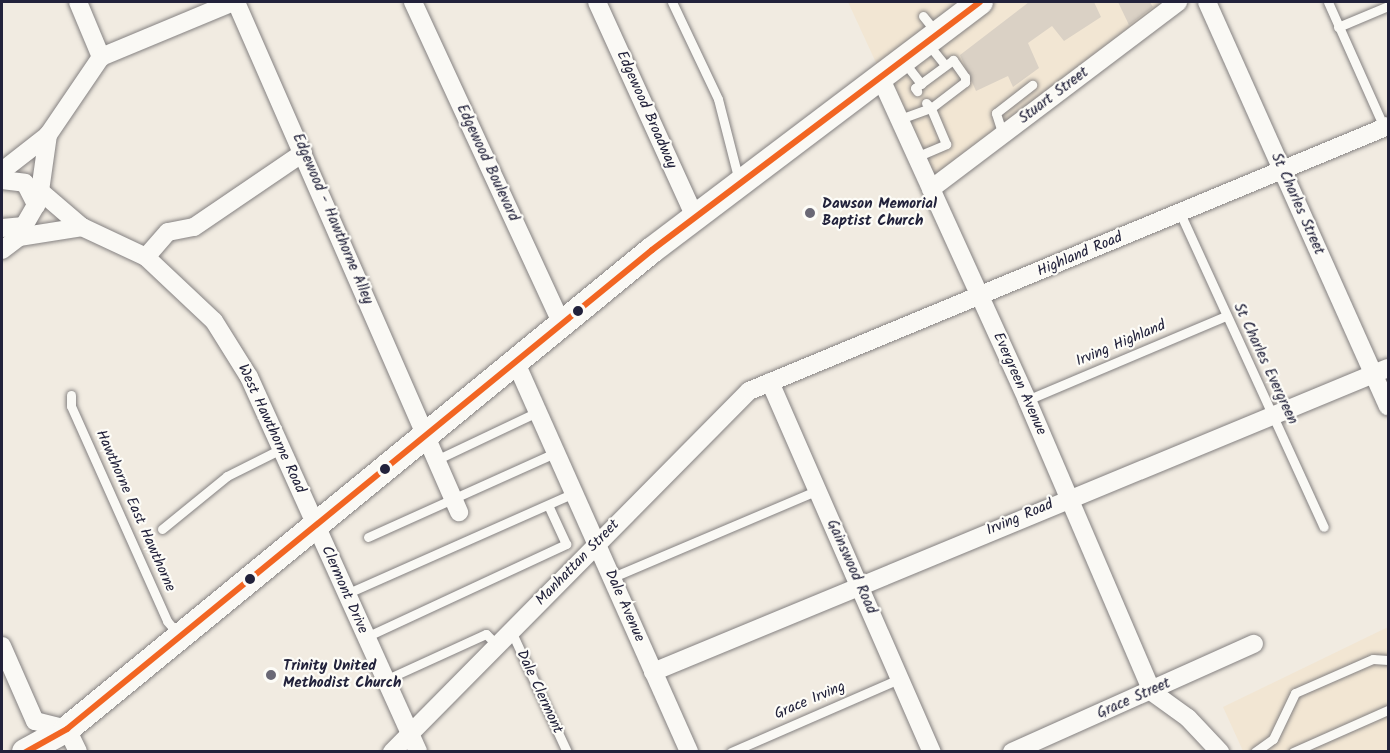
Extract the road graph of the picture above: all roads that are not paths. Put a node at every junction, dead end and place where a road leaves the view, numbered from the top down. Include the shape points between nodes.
1 (78, 2) edge
2 (234, 2) edge
3 (413, 2) edge
4 (597, 2) edge
5 (672, 2) edge
6 (1178, 2) edge
7 (1207, 2) edge
8 (1328, 2) edge
9 (969, 5) edge
10 (1389, 6) edge
11 (1338, 27) junction
12 (930, 31) junction
13 (101, 57) junction
14 (904, 62) junction
15 (941, 70) junction
16 (881, 79) junction
17 (1032, 85) dead end
18 (928, 105) junction
19 (900, 119) junction
20 (1387, 130) edge
21 (48, 135) junction
22 (1003, 135) junction
23 (303, 153) junction
24 (916, 157) junction
25 (1282, 170) junction
26 (2, 171) edge
27 (2, 180) edge
28 (739, 184) junction
29 (931, 189) junction
30 (37, 192) junction
31 (1180, 213) junction
32 (695, 217) junction
33 (82, 227) junction
34 (12, 231) edge
35 (2, 250) edge
36 (146, 257) junction
37 (981, 298) junction
38 (1226, 316) junction
39 (562, 324) junction
40 (516, 363) junction
41 (1381, 371) edge
42 (770, 382) junction
43 (71, 395) dead end
44 (1027, 399) junction
45 (1389, 406) edge
46 (537, 412) junction
47 (1274, 416) junction
48 (281, 449) junction
49 (431, 449) junction
50 (555, 453) junction
51 (818, 490) junction
52 (572, 494) junction
53 (1068, 498) junction
54 (456, 505) junction
55 (548, 505) junction
56 (315, 526) junction
57 (1324, 527) dead end
58 (162, 529) dead end
59 (368, 537) dead end
60 (594, 544) junction
61 (613, 577) junction
62 (859, 585) junction
63 (346, 594) junction
64 (512, 633) junction
65 (179, 636) junction
66 (366, 638) junction
67 (1254, 644) dead end
68 (2, 646) edge
69 (498, 646) junction
70 (1389, 660) edge
71 (653, 672) junction
72 (901, 678) junction
73 (385, 680) junction
74 (1152, 692) junction
75 (1389, 710) edge
76 (410, 733) junction
77 (73, 740) edge
78 (25, 752) edge
79 (392, 752) edge
80 (418, 752) edge
81 (567, 752) edge
82 (689, 752) edge
83 (731, 752) edge
84 (932, 752) edge
85 (1012, 752) edge
86 (1220, 752) edge
87 (1255, 752) edge
88 (1293, 752) edge

1 - 13 street
2 - 13 street
2 - 23 street, Edgewood - Hawthorne Alley
3 - 39 street, Edgewood Boulevard
4 - 32 street, Edgewood Broadway
5 - 28 lane via 718,99
6 - 22 street, Stuart Street
7 - 25 street, St Charles Street
8 - 11 lane
9 - 12 main road
10 - 11 lane
11 - 20 lane
12 - 14 main road
12 - 15 lane
13 - 21 street
14 - 15 lane via 919,87
14 - 16 main road
15 - 18 lane via 953,60 965,82
16 - 19 street, Evergreen Avenue
16 - 28 main road
17 - 22 lane via 996,114
18 - 19 lane
18 - 24 lane via 946,144
19 - 24 street, Evergreen Avenue
20 - 25 street, Highland Road
21 - 26 street
21 - 30 street
22 - 29 street, Stuart Street
23 - 36 street via 194,227 168,232
23 - 49 street, Edgewood - Hawthorne Alley
24 - 29 street, Evergreen Avenue
25 - 31 street, Highland Road
25 - 41 street, St Charles Street
27 - 30 street, West Hawthorne Road via 17,179
28 - 32 main road
29 - 37 street, Evergreen Avenue
30 - 33 street, West Hawthorne Road
30 - 34 street via 34,213
31 - 37 street, Highland Road
31 - 38 lane, St Charles Evergreen
32 - 39 main road
33 - 34 street
33 - 36 street, West Hawthorne Road
34 - 35 street
36 - 48 street, West Hawthorne Road via 214,321 249,377
37 - 42 street, Highland Road
37 - 44 street, Evergreen Avenue
38 - 44 lane, Irving Highland
38 - 47 lane, St Charles Evergreen
39 - 40 main road
40 - 46 street, Dale Avenue
40 - 49 main road
41 - 45 street, St Charles Street
41 - 47 street, Irving Road
42 - 51 street, Gainswood Road
42 - 60 street, Manhattan Street via 749,391
43 - 65 lane, Hawthorne East Hawthorne via 71,406 167,621
44 - 53 street, Evergreen Avenue
46 - 49 lane
46 - 50 street, Dale Avenue
47 - 53 street, Irving Road
47 - 57 lane, St Charles Evergreen
48 - 56 street, West Hawthorne Road
48 - 58 lane via 226,476
49 - 54 street
49 - 56 main road
50 - 52 street, Dale Avenue
50 - 54 lane
51 - 61 lane
51 - 62 street, Gainswood Road
52 - 55 lane
52 - 60 street, Dale Avenue
53 - 62 street, Irving Road
53 - 74 street, Evergreen Avenue
54 - 59 lane
55 - 63 lane
55 - 66 lane via 566,544
56 - 63 street, Clermont Drive
56 - 65 main road
60 - 61 street, Dale Avenue
60 - 64 street, Manhattan Street
61 - 71 street, Dale Avenue
62 - 71 street, Irving Road
62 - 72 street, Gainswood Road
63 - 66 street, Clermont Drive
64 - 69 street, Manhattan Street
64 - 81 lane, Dale Clermont
65 - 77 main road
66 - 73 street, Clermont Drive
67 - 74 street, Grace Street
68 - 77 street via 36,721
69 - 73 lane via 486,634
69 - 76 street, Manhattan Street
70 - 87 lane via 1373,659 1294,693 1273,739
71 - 82 street, Dale Avenue
72 - 83 lane, Grace Irving
72 - 84 street, Gainswood Road
73 - 76 street, Clermont Drive
74 - 85 street, Grace Street
74 - 86 street via 1188,718
75 - 88 lane
76 - 79 street, Manhattan Street
76 - 80 street, Clermont Drive
77 - 78 main road

